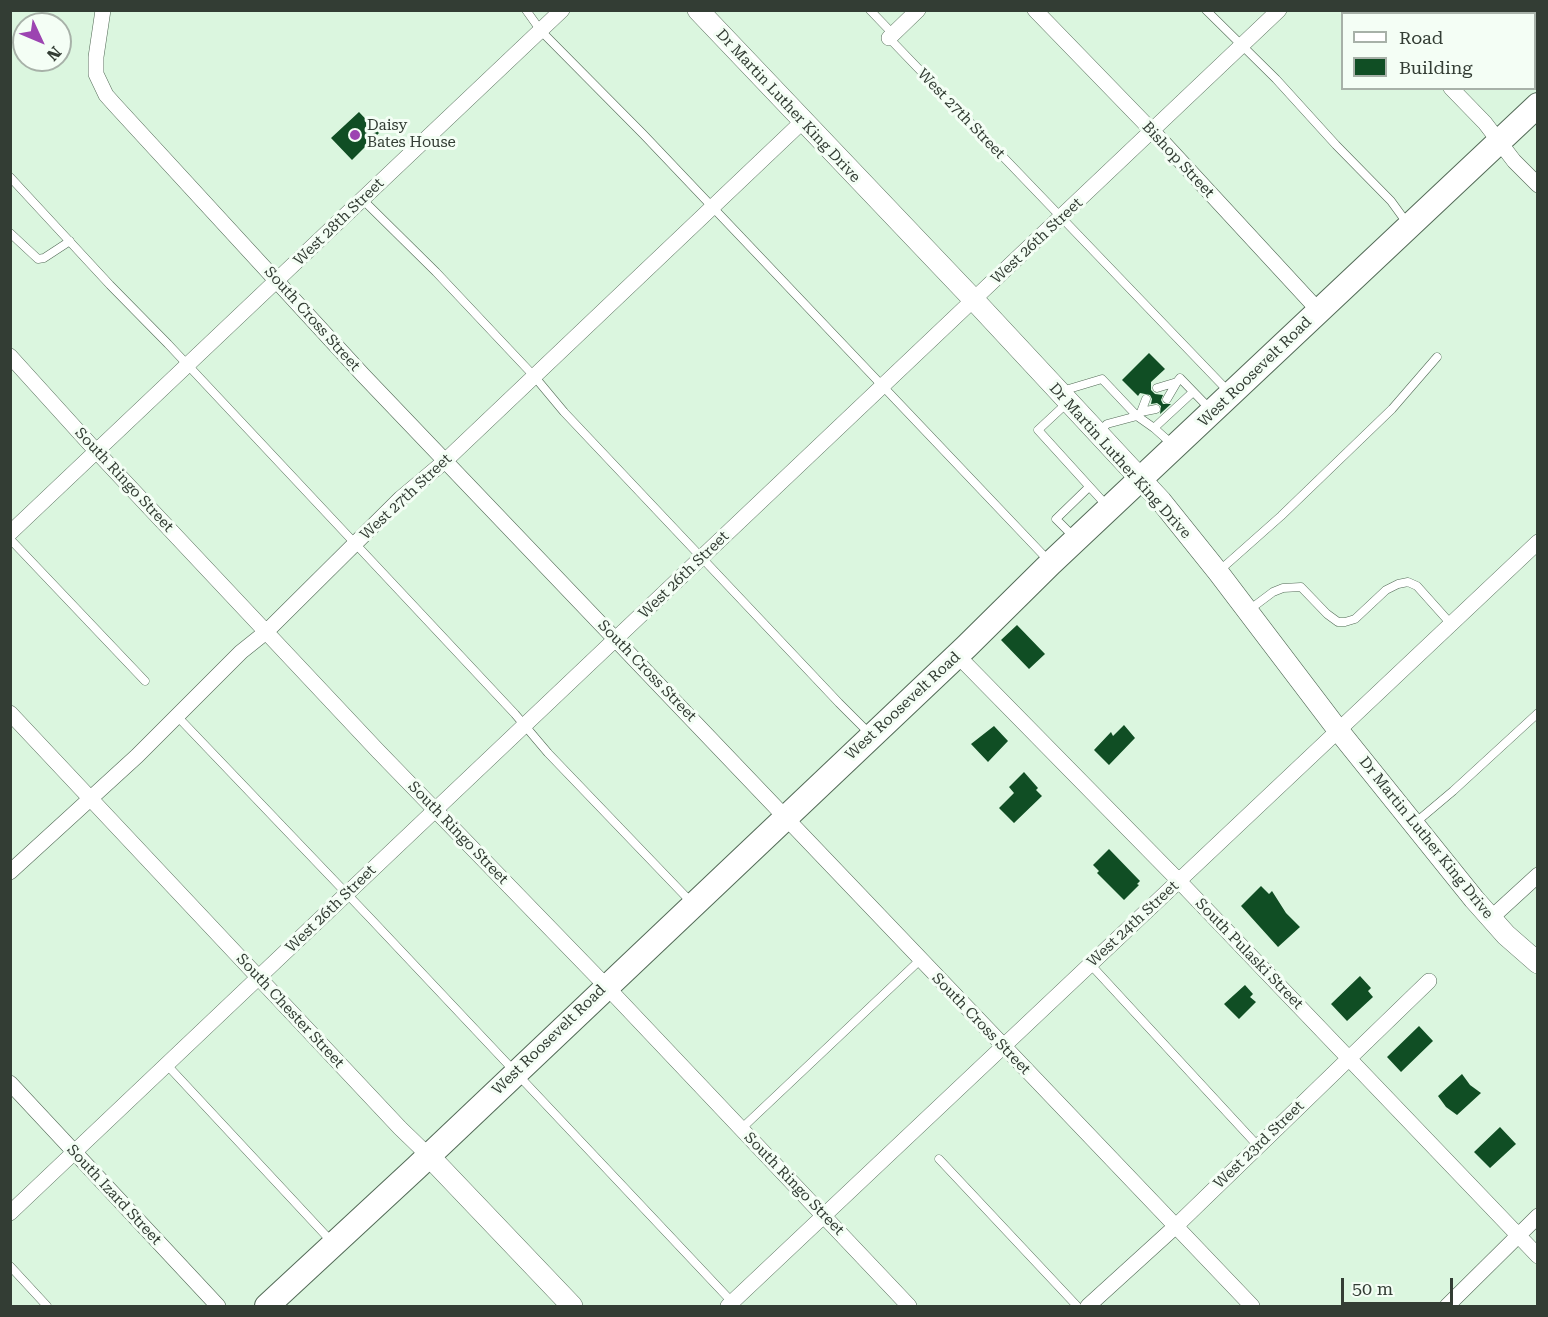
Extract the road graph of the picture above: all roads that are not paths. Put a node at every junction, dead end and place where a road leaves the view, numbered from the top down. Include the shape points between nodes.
1 (103, 10) edge
2 (526, 10) edge
3 (562, 10) edge
4 (698, 10) edge
5 (870, 10) edge
6 (918, 10) edge
7 (1035, 10) edge
8 (1206, 10) edge
9 (1279, 10) edge
10 (541, 31) junction
11 (891, 36) junction
12 (1242, 45) junction
13 (1453, 90) edge
14 (1538, 105) edge
15 (802, 122) junction
16 (1153, 131) junction
17 (1498, 142) junction
18 (10, 177) edge
19 (1538, 185) edge
20 (362, 200) junction
21 (711, 208) junction
22 (1061, 218) junction
23 (1410, 226) junction
24 (10, 233) edge
25 (70, 241) junction
26 (278, 281) junction
27 (974, 300) junction
28 (1319, 311) junction
29 (10, 356) edge
30 (1437, 357) dead end
31 (187, 365) junction
32 (534, 376) junction
33 (1177, 382) junction
34 (883, 386) junction
35 (1157, 388) dead end
36 (1193, 392) junction
37 (1232, 395) junction
38 (1064, 397) junction
39 (1146, 399) dead end
40 (1167, 399) dead end
41 (1156, 409) dead end
42 (1213, 412) junction
43 (1139, 414) junction
44 (1154, 428) junction
45 (1098, 433) junction
46 (1176, 447) junction
47 (97, 452) junction
48 (445, 461) junction
49 (1141, 479) junction
50 (1089, 487) junction
51 (1109, 509) junction
52 (10, 533) edge
53 (10, 539) edge
54 (1076, 540) junction
55 (1538, 542) edge
56 (354, 544) junction
57 (702, 558) junction
58 (1051, 563) junction
59 (1218, 572) junction
60 (1247, 611) junction
61 (1450, 624) junction
62 (267, 632) junction
63 (616, 639) junction
64 (957, 655) junction
65 (144, 681) dead end
66 (1538, 713) edge
67 (10, 714) edge
68 (176, 715) junction
69 (524, 727) junction
70 (1338, 730) junction
71 (872, 736) junction
72 (91, 798) junction
73 (435, 811) junction
74 (785, 816) junction
75 (1414, 824) junction
76 (10, 872) edge
77 (1538, 875) edge
78 (1179, 881) junction
79 (347, 894) junction
80 (693, 904) junction
81 (1491, 918) junction
82 (920, 960) junction
83 (1538, 963) edge
84 (1090, 964) junction
85 (259, 978) junction
86 (1429, 981) dead end
87 (606, 986) junction
88 (1003, 1046) junction
89 (1348, 1059) junction
90 (167, 1065) junction
91 (515, 1072) junction
92 (10, 1083) edge
93 (741, 1129) junction
94 (1258, 1146) junction
95 (76, 1153) junction
96 (429, 1156) junction
97 (939, 1159) dead end
98 (10, 1213) edge
99 (825, 1216) junction
100 (1538, 1216) edge
101 (1176, 1226) junction
102 (1519, 1237) junction
103 (334, 1244) junction
104 (1538, 1256) edge
105 (10, 1266) edge
106 (732, 1305) edge
107 (47, 1306) edge
108 (218, 1306) edge
109 (267, 1306) edge
110 (572, 1306) edge
111 (909, 1306) edge
112 (1077, 1306) edge
113 (1088, 1306) edge
114 (1252, 1306) edge
115 (1447, 1306) edge

1 - 26 street, South Cross Street via 95,67 106,95
2 - 10 lane
3 - 10 street, West 28th Street
4 - 15 main road, Dr Martin Luther King Drive
5 - 11 lane, West 27th Street
6 - 11 street
7 - 16 street, Bishop Street
8 - 12 lane
9 - 12 street, West 26th Street
10 - 20 street, West 28th Street
10 - 21 lane
11 - 22 lane, West 27th Street
12 - 16 street, West 26th Street
12 - 23 lane via 1391,201
13 - 17 street
14 - 17 main road, West Roosevelt Road
15 - 21 street, West 27th Street
15 - 27 main road, Dr Martin Luther King Drive
16 - 22 street, West 26th Street
16 - 28 street, Bishop Street
17 - 19 street
17 - 23 main road, West Roosevelt Road
18 - 25 lane
20 - 26 street, West 28th Street
20 - 32 lane
21 - 32 street, West 27th Street
21 - 34 lane
22 - 27 street, West 26th Street
22 - 37 lane, West 27th Street
23 - 28 main road, West Roosevelt Road
24 - 25 lane via 38,259
25 - 31 lane
26 - 31 street, West 28th Street
26 - 48 street, South Cross Street
27 - 34 street, West 26th Street
27 - 38 main road, Dr Martin Luther King Drive
28 - 37 main road, West Roosevelt Road
29 - 47 street, South Ringo Street
30 - 59 lane via 1392,409
31 - 47 street, West 28th Street
31 - 56 lane
32 - 48 street, West 27th Street
32 - 57 lane
33 - 35 lane
33 - 36 lane via 1180,378
33 - 40 lane
34 - 57 street, West 26th Street
34 - 58 lane
36 - 42 lane
36 - 44 lane
37 - 42 main road, West Roosevelt Road
38 - 43 lane via 1073,386 1102,379
38 - 45 main road, Dr Martin Luther King Drive
38 - 50 lane via 1038,430
39 - 43 lane
41 - 43 lane
42 - 46 main road, West Roosevelt Road
43 - 44 lane
43 - 45 lane via 1107,424
44 - 46 lane
45 - 49 main road, Dr Martin Luther King Drive
46 - 49 main road, West Roosevelt Road
47 - 52 street, West 28th Street
47 - 62 street, South Ringo Street
48 - 56 street, West 27th Street
48 - 63 street, South Cross Street
49 - 51 main road, West Roosevelt Road
49 - 59 main road, Dr Martin Luther King Drive
50 - 51 lane
50 - 54 lane via 1056,519
51 - 54 main road, West Roosevelt Road
53 - 65 lane
54 - 58 main road, West Roosevelt Road
55 - 61 street, West 24th Street
56 - 62 street, West 27th Street
56 - 69 lane
57 - 63 street, West 26th Street
57 - 71 lane
58 - 64 main road, West Roosevelt Road
59 - 60 main road, Dr Martin Luther King Drive
60 - 61 lane via 1283,588 1301,587 1327,614 1345,622 1354,619 1386,590 1408,582 1417,586
60 - 70 main road, Dr Martin Luther King Drive
61 - 70 street, West 24th Street
62 - 68 street, West 27th Street
62 - 73 street, South Ringo Street
63 - 69 street, West 26th Street
63 - 74 street, South Cross Street
64 - 71 main road, West Roosevelt Road
64 - 78 street, South Pulaski Street
66 - 75 lane
67 - 72 street, South Chester Street
68 - 72 street, West 27th Street
68 - 79 lane
69 - 73 street, West 26th Street
69 - 80 lane
70 - 75 main road, Dr Martin Luther King Drive
70 - 78 street, West 24th Street
71 - 74 main road, West Roosevelt Road
72 - 76 street, West 27th Street
72 - 85 street, South Chester Street
73 - 79 street, West 26th Street
73 - 87 street, South Ringo Street
74 - 80 main road, West Roosevelt Road
74 - 82 street, South Cross Street
75 - 81 main road, Dr Martin Luther King Drive
77 - 81 street
78 - 84 street, West 24th Street
78 - 89 street, South Pulaski Street
79 - 85 street, West 26th Street
79 - 91 lane
80 - 87 main road, West Roosevelt Road
81 - 83 main road, Dr Martin Luther King Drive
82 - 88 street, South Cross Street
82 - 93 lane
84 - 88 street, West 24th Street
84 - 94 lane
85 - 90 street, West 26th Street
85 - 96 street, South Chester Street
86 - 89 street, West 23rd Street
87 - 91 main road, West Roosevelt Road
87 - 93 street, South Ringo Street
88 - 99 street, West 24th Street
88 - 101 street, South Cross Street
89 - 94 street, West 23rd Street
89 - 102 street, South Pulaski Street
90 - 95 street, West 26th Street
90 - 103 lane
91 - 96 main road, West Roosevelt Road
91 - 106 lane
92 - 95 street, South Izard Street
93 - 99 street, South Ringo Street
94 - 101 street, West 23rd Street
95 - 98 street, West 26th Street
95 - 108 street, South Izard Street
96 - 103 main road, West Roosevelt Road
96 - 110 main road, South Chester Street
97 - 112 lane
99 - 106 street, West 24th Street
99 - 111 street, South Ringo Street
100 - 102 street
101 - 113 street, West 23rd Street
101 - 114 street, South Cross Street
102 - 104 street, South Pulaski Street
102 - 115 street
103 - 109 main road, West Roosevelt Road
105 - 107 lane

